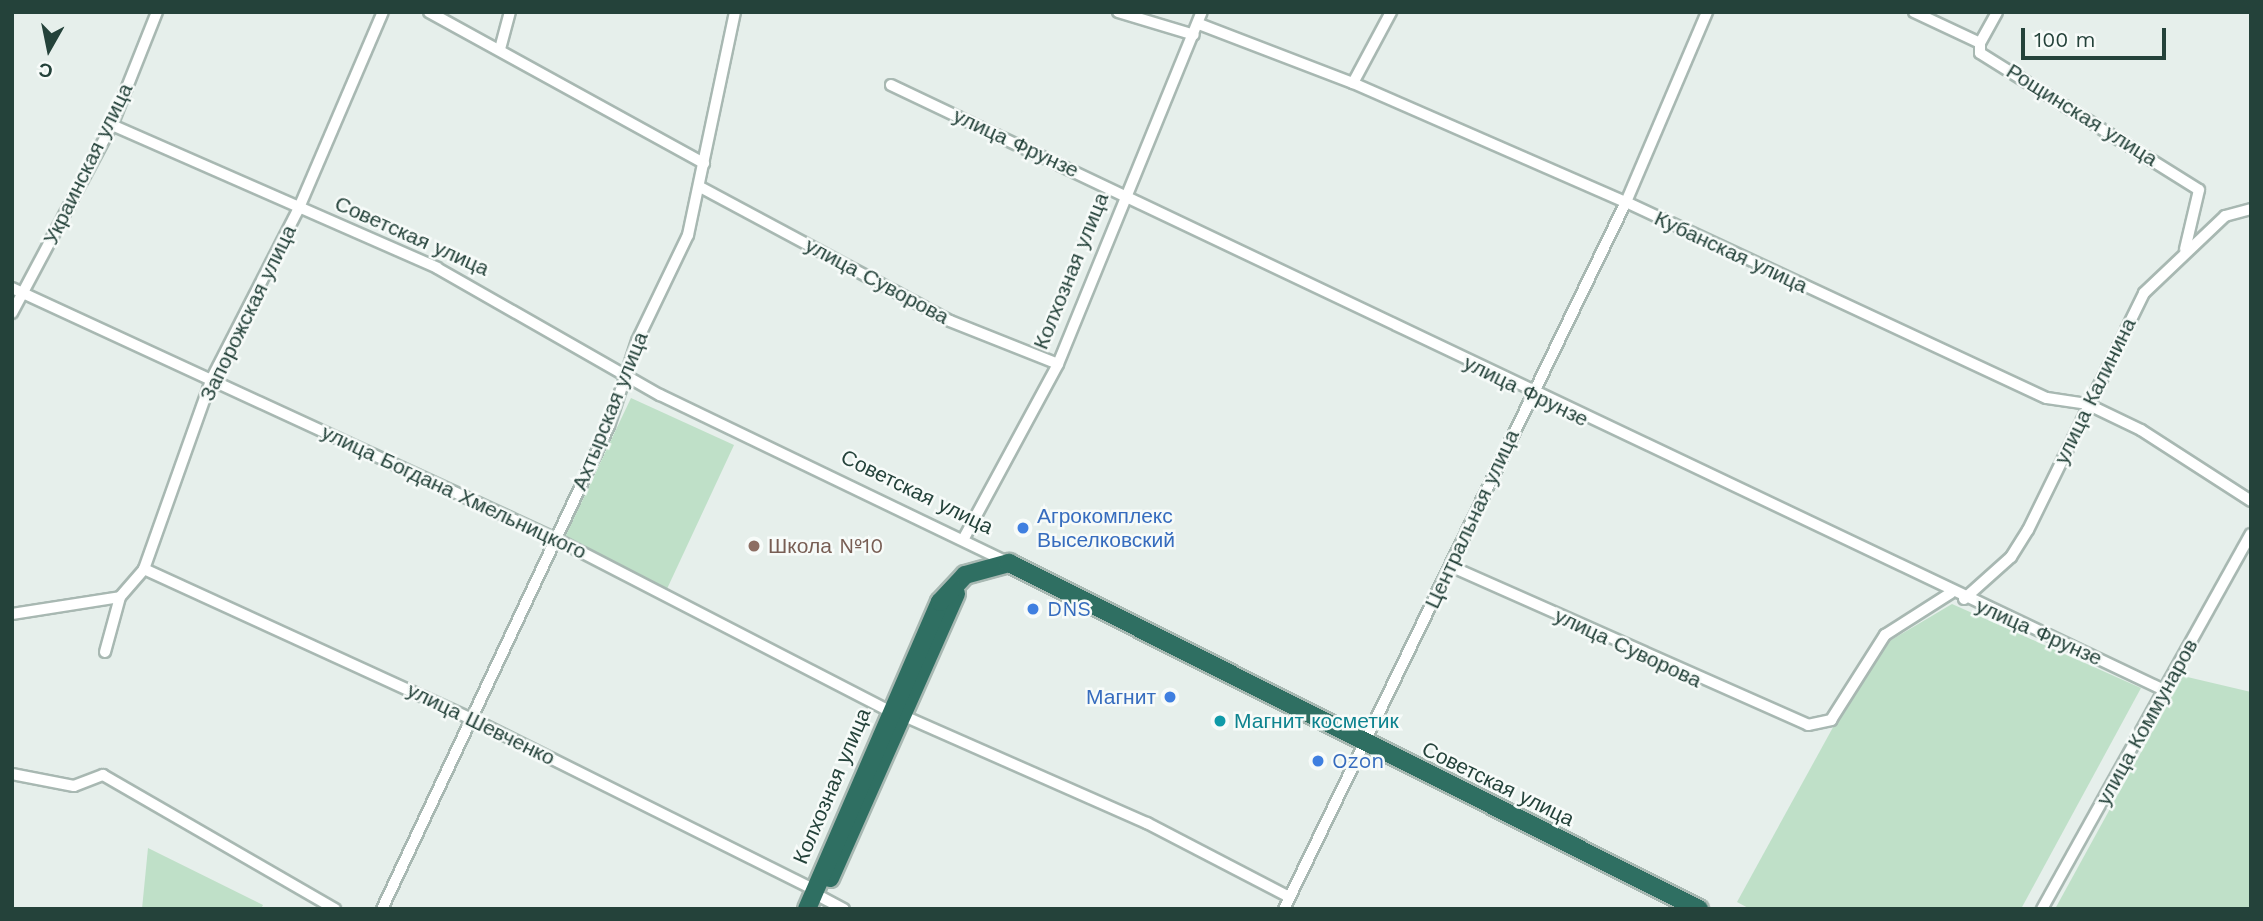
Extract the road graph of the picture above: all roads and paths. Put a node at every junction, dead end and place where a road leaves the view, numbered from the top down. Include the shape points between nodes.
1 (157, 12) edge
2 (383, 12) edge
3 (429, 12) edge
4 (510, 12) edge
5 (735, 12) edge
6 (1118, 12) edge
7 (1202, 12) edge
8 (1391, 12) edge
9 (1707, 12) edge
10 (1914, 12) edge
11 (1997, 12) edge
12 (1199, 24) junction
13 (1194, 35) junction
14 (1980, 43) junction
15 (500, 49) junction
16 (1353, 83) junction
17 (891, 85) dead end
18 (112, 125) junction
19 (704, 163) junction
20 (702, 188) junction
21 (1127, 194) junction
22 (1626, 202) junction
23 (2251, 209) edge
24 (299, 210) junction
25 (2184, 251) junction
26 (12, 288) edge
27 (22, 293) junction
28 (12, 313) edge
29 (1058, 364) junction
30 (212, 378) junction
31 (627, 378) junction
32 (1530, 393) junction
33 (2087, 404) junction
34 (2251, 501) edge
35 (2251, 534) edge
36 (964, 538) junction
37 (555, 539) junction
38 (1009, 563) junction
39 (1450, 566) junction
40 (144, 569) junction
41 (1951, 593) junction
42 (120, 597) junction
43 (1964, 599) junction
44 (12, 614) edge
45 (105, 652) dead end
46 (2164, 690) junction
47 (896, 714) junction
48 (472, 719) junction
49 (1365, 744) junction
50 (12, 774) edge
51 (1289, 897) junction
52 (816, 898) edge
53 (335, 909) edge
54 (382, 909) edge
55 (807, 909) edge
56 (844, 909) edge
57 (1284, 909) edge
58 (1699, 909) edge
59 (2042, 909) edge

1 - 18 street, Украинская улица
2 - 24 street, Запорожская улица
3 - 15 street
4 - 15 street
5 - 19 street, Ахтырская улица
6 - 13 street
7 - 12 street, Колхозная улица
8 - 16 street
9 - 22 street, Центральная улица
10 - 14 street, Рощинская улица
11 - 14 street
12 - 13 street, Колхозная улица
12 - 16 street, Кубанская улица
13 - 21 street, Колхозная улица
14 - 25 street, Рощинская улица via 1980,53 2199,190
15 - 19 street
16 - 22 street, Кубанская улица
17 - 21 street, улица Фрунзе
18 - 24 street, Советская улица
18 - 27 street, Украинская улица
19 - 20 street, Ахтырская улица
20 - 29 street, улица Суворова via 950,321
20 - 31 street, Ахтырская улица
21 - 29 street, Колхозная улица
21 - 32 street, улица Фрунзе
22 - 32 street, Центральная улица
22 - 33 street, Кубанская улица via 2047,398
23 - 25 street, улица Калинина via 2225,216
24 - 30 street, Запорожская улица
24 - 31 street, Советская улица via 437,268
25 - 33 street, улица Калинина via 2144,293
26 - 27 street, улица Богдана Хмельницкого
27 - 28 street, Украинская улица
27 - 30 street, улица Богдана Хмельницкого
29 - 36 street, Колхозная улица
30 - 37 street, улица Богдана Хмельницкого
30 - 40 street, Запорожская улица
31 - 36 street, Советская улица
31 - 37 street, Ахтырская улица
32 - 39 street, Центральная улица
32 - 41 street, улица Фрунзе
33 - 34 street, Кубанская улица via 2141,430
33 - 43 street, улица Калинина via 2011,557
35 - 46 street, улица Коммунаров
36 - 38 street, Советская улица
37 - 47 street, улица Богдана Хмельницкого
37 - 48 street, Ахтырская улица
38 - 47 highway, Колхозная улица via 965,575 940,602
38 - 49 highway, Советская улица
39 - 41 street, улица Суворова via 1808,725 1831,720 1885,635
39 - 49 street, Центральная улица
40 - 42 street, Запорожская улица
40 - 48 street, улица Шевченко
41 - 43 street, улица Фрунзе
42 - 44 street
42 - 45 street, Запорожская улица
43 - 46 street, улица Фрунзе
46 - 59 street, улица Коммунаров
47 - 51 street, улица Богдана Хмельницкого via 1147,823
47 - 52 highway, Колхозная улица
48 - 52 street, улица Шевченко
48 - 54 street, Ахтырская улица
49 - 51 street, Центральная улица
49 - 58 highway, Советская улица
50 - 53 street via 74,786 103,775
51 - 57 street, Центральная улица
52 - 55 highway, Колхозная улица
52 - 56 street, улица Шевченко

